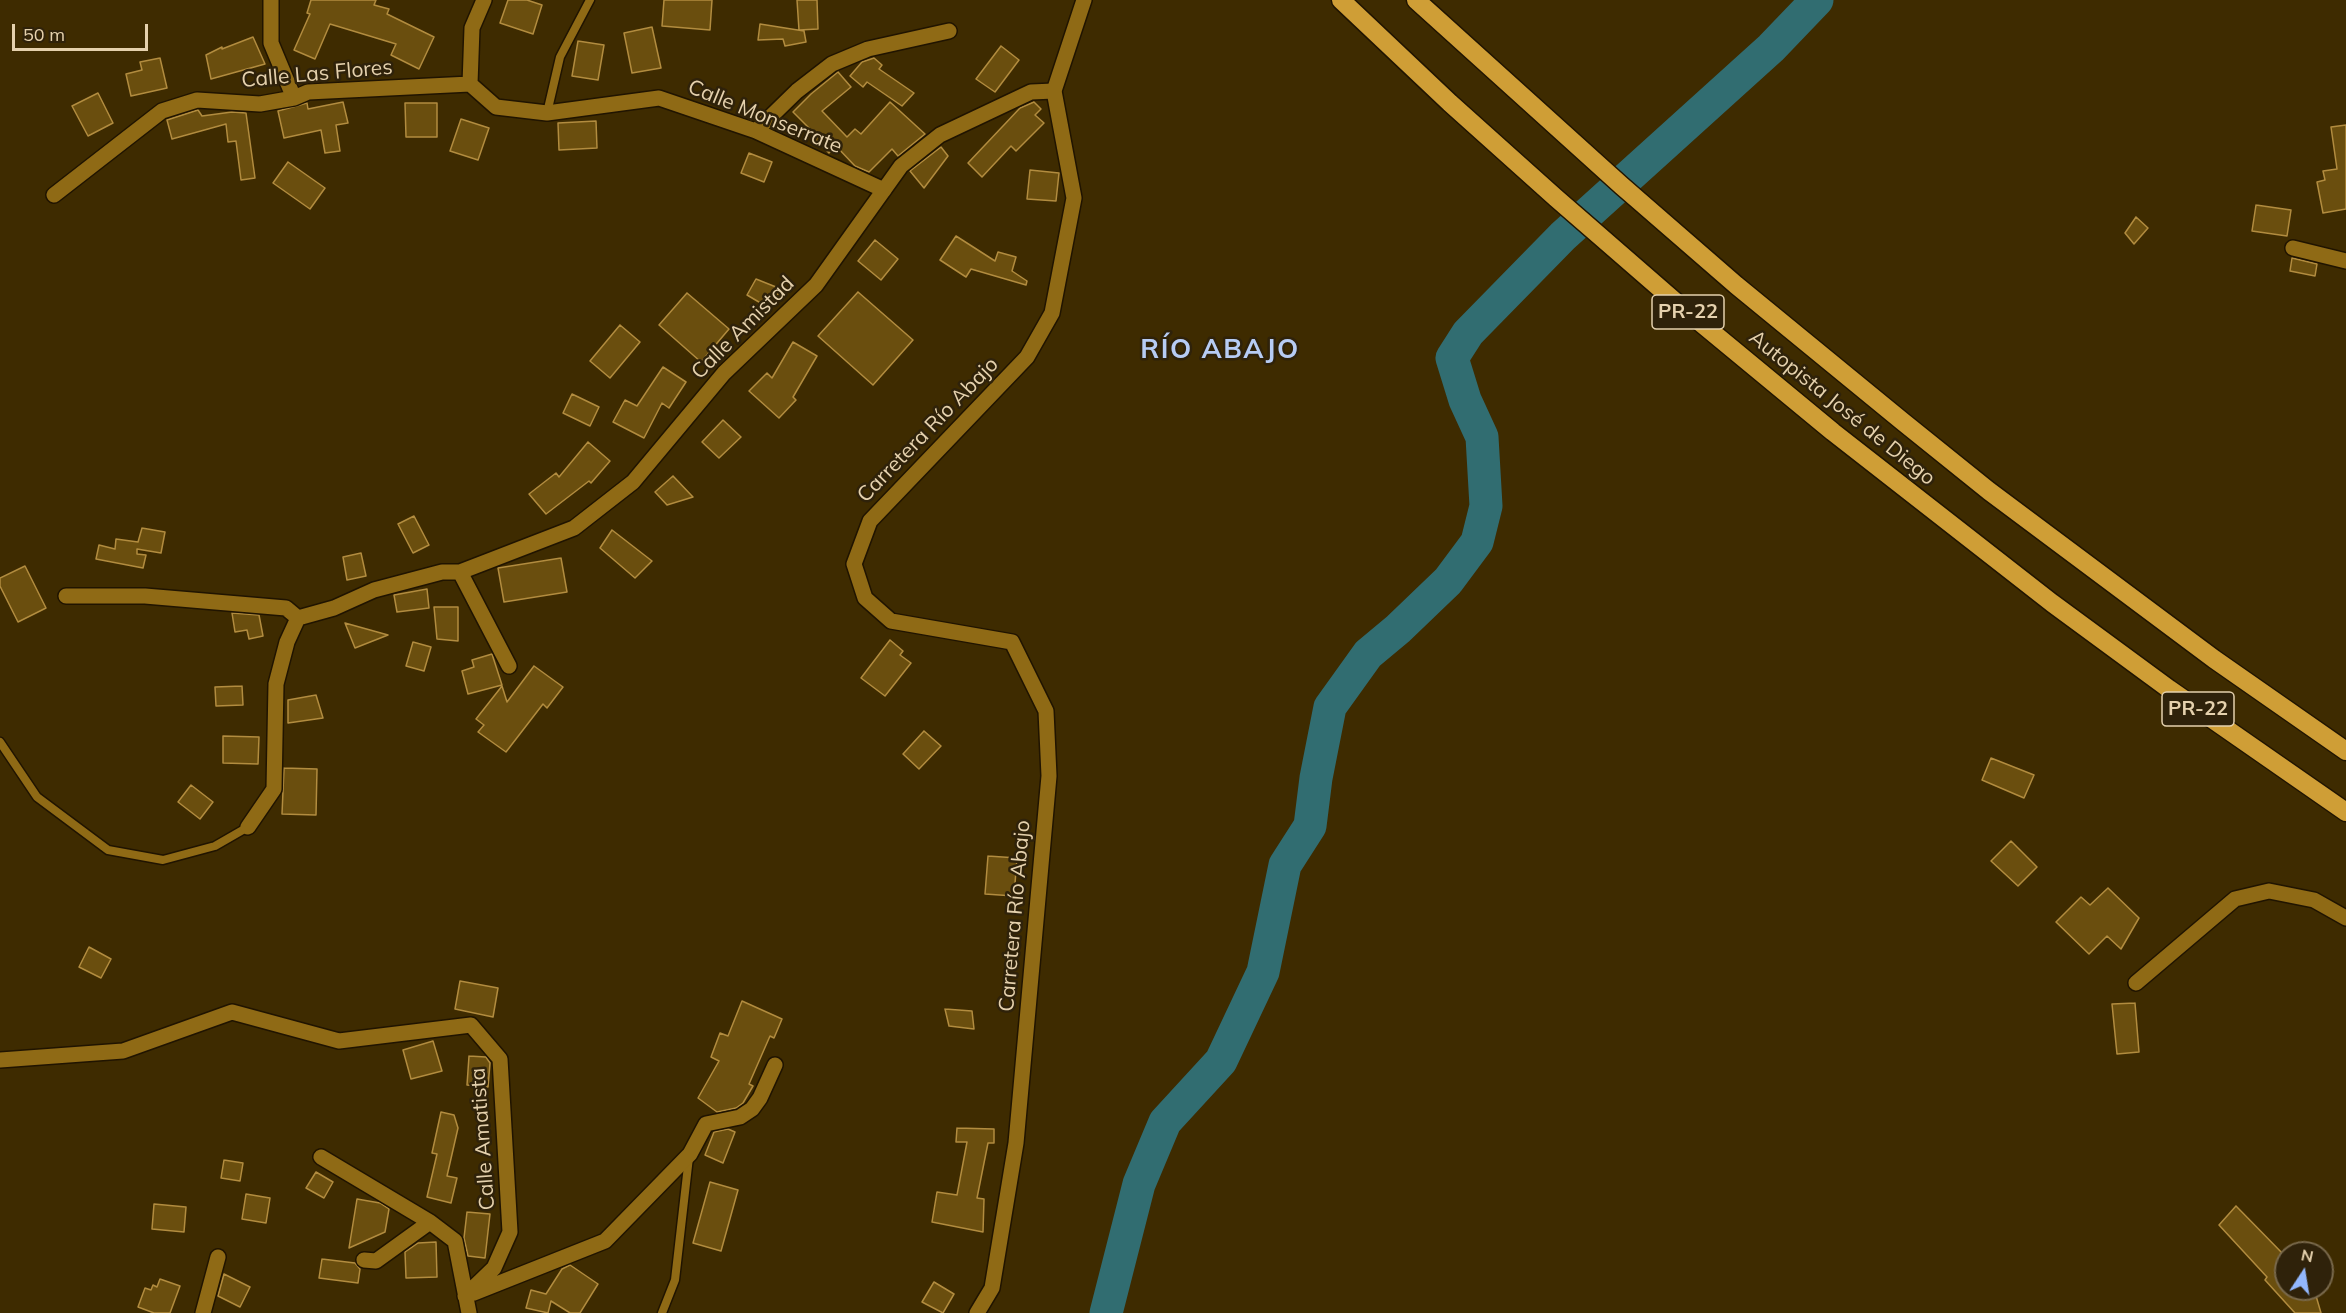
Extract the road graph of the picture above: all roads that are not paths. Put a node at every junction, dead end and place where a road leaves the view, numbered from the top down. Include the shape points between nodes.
1 (271, 0) edge
2 (484, 0) edge
3 (590, 0) edge
4 (1084, 0) edge
5 (1341, 0) edge
6 (1416, 0) edge
7 (949, 31) dead end
8 (470, 84) junction
9 (1054, 91) junction
10 (294, 98) junction
11 (547, 113) junction
12 (756, 131) junction
13 (884, 190) junction
14 (54, 195) dead end
15 (2293, 248) dead end
16 (2346, 261) edge
17 (460, 572) junction
18 (66, 596) dead end
19 (298, 618) junction
20 (509, 666) dead end
21 (0, 742) edge
22 (2346, 751) edge
23 (2346, 812) edge
24 (248, 827) joint
25 (2346, 918) edge
26 (2136, 983) dead end
27 (0, 1060) edge
28 (775, 1065) dead end
29 (690, 1154) junction
30 (321, 1157) dead end
31 (430, 1222) junction
32 (218, 1257) dead end
33 (364, 1260) dead end
34 (465, 1296) junction
35 (202, 1313) edge
36 (469, 1313) edge
37 (662, 1313) edge
38 (976, 1313) edge

1 - 10 street via 271,43
2 - 8 street via 472,28
3 - 11 lane via 560,57
4 - 9 street, Carretera Río Abajo
5 - 23 highway, Autopista José de Diego / PR-22 via 1450,103 1706,327 1833,432 2052,603
6 - 22 highway, Autopista José de Diego / PR-22 via 1736,285 1902,421 2088,566
7 - 12 street via 868,49 832,64
8 - 10 street, Calle Las Flores via 308,92
8 - 11 street, Calle Monserrate via 496,106
9 - 13 street, Calle Amistad via 1031,92 940,135 901,166
9 - 38 street, Carretera Río Abajo via 1074,198 1052,313 1027,357 870,521 854,564 865,598 891,621 1012,642 1046,711 1049,776 1016,1143 992,1288
10 - 14 street, Calle Las Flores via 260,104 197,100 162,111
11 - 12 street, Calle Monserrate via 659,98
12 - 13 street, Calle Monserrate
13 - 17 street, Calle Amistad via 816,285 724,373 633,482 574,528
15 - 16 street
17 - 19 street, Calle Amistad via 442,572 374,590 334,608
17 - 20 street
18 - 19 street via 145,596 286,608
19 - 24 street via 276,684 274,789
21 - 24 lane via 37,797 108,850 163,860 216,846
25 - 26 street via 2314,900 2269,891 2235,899
27 - 34 street, Calle Amatista via 123,1051 232,1012 339,1041 471,1025 500,1059 510,1232 495,1268
28 - 29 street via 752,1109 740,1117 706,1124
29 - 34 street via 605,1241
29 - 37 lane via 675,1280
30 - 31 street
31 - 33 street via 376,1262
31 - 34 street via 455,1241
32 - 35 street
34 - 36 street

